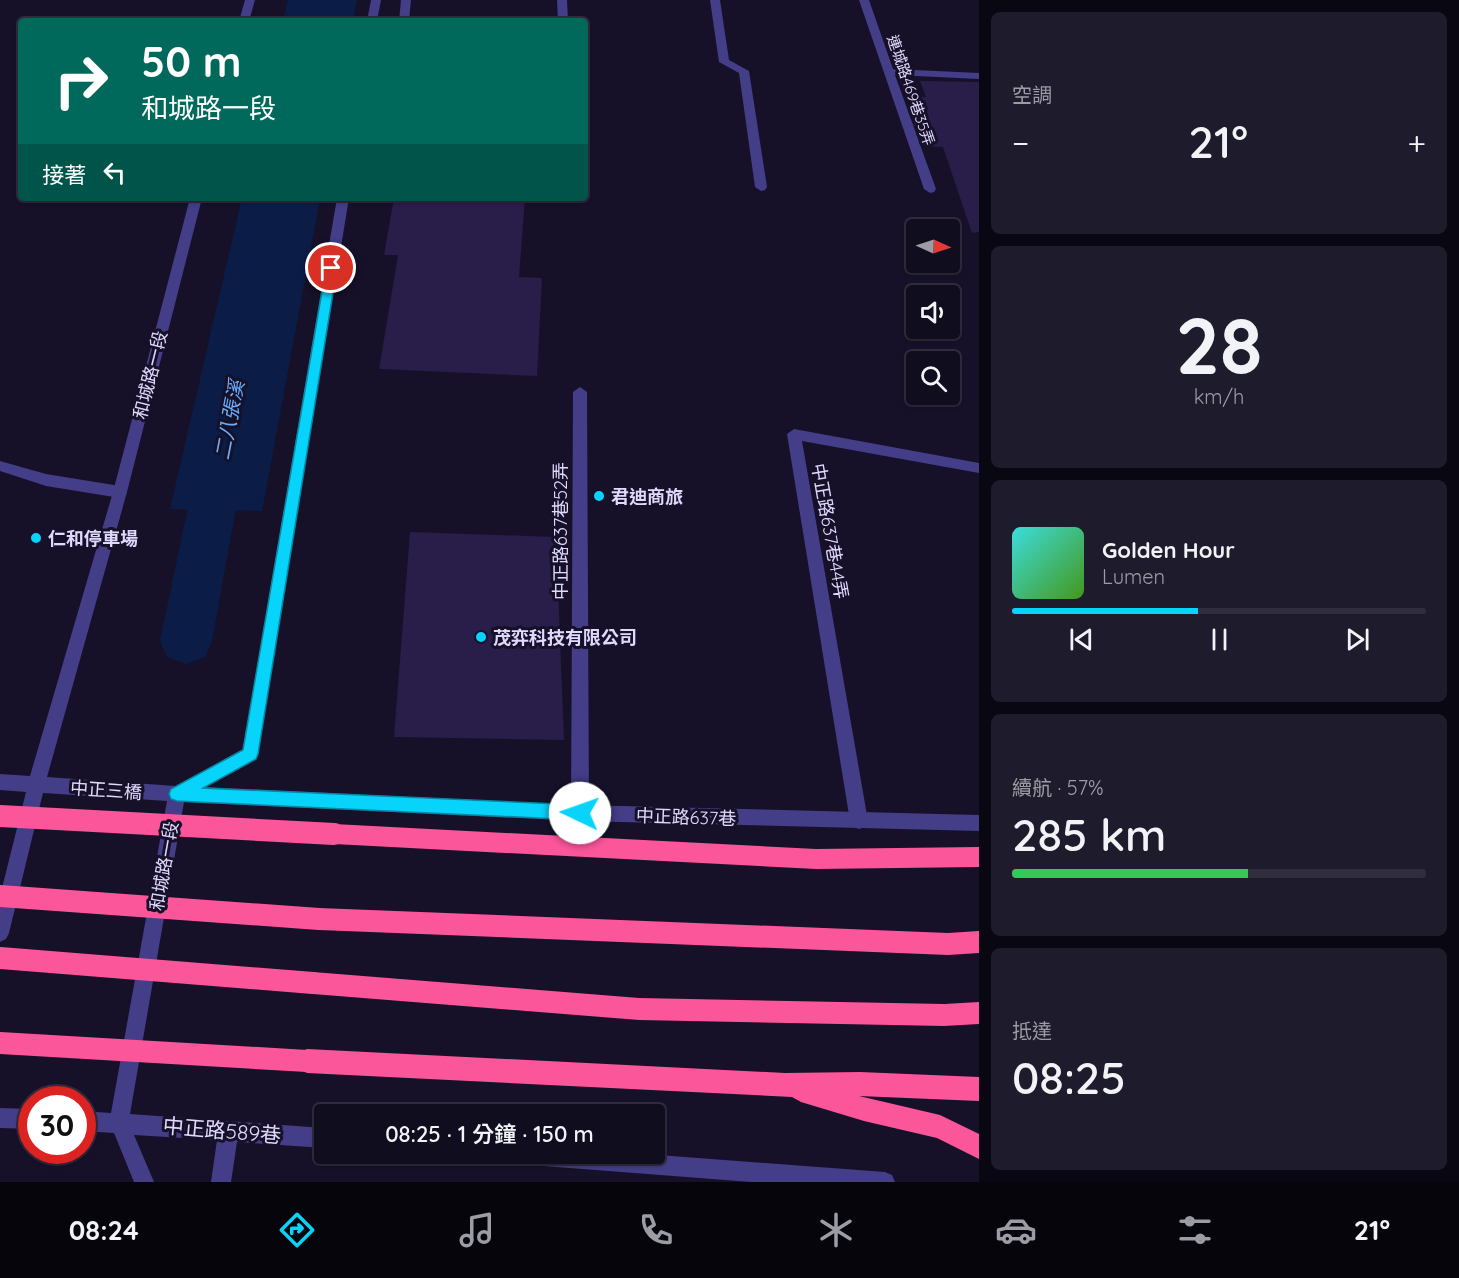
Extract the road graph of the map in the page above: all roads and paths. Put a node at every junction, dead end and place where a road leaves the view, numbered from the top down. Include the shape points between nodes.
1 (250, 0) edge
2 (376, 0) edge
3 (406, 0) edge
4 (562, 0) edge
5 (715, 0) edge
6 (864, 0) edge
7 (245, 18) edge
8 (373, 18) edge
9 (404, 18) edge
10 (563, 18) edge
11 (889, 72) junction
12 (979, 76) edge
13 (760, 187) dead end
14 (930, 189) dead end
15 (195, 201) edge
16 (342, 201) edge
17 (580, 392) dead end
18 (0, 466) edge
19 (979, 468) edge
20 (120, 492) junction
21 (0, 783) edge
22 (36, 785) junction
23 (177, 794) junction
24 (580, 813) junction
25 (0, 816) edge
26 (859, 821) junction
27 (979, 823) edge
28 (979, 857) edge
29 (0, 896) edge
30 (0, 933) edge
31 (979, 942) edge
32 (0, 958) edge
33 (979, 1013) edge
34 (0, 1043) edge
35 (785, 1085) junction
36 (979, 1089) edge
37 (0, 1118) edge
38 (18, 1119) edge
39 (96, 1121) edge
40 (119, 1122) junction
41 (228, 1131) junction
42 (314, 1137) edge
43 (979, 1147) edge
44 (649, 1164) edge
45 (144, 1182) edge
46 (221, 1182) edge
47 (885, 1182) edge

1 - 7 street
2 - 8 street
3 - 9 street
4 - 10 street
5 - 13 street via 724,62 744,71
6 - 11 street, 連城路469巷35弄
11 - 12 street
11 - 14 street, 連城路469巷35弄
15 - 20 street, 和城路一段
16 - 23 street via 250,754
17 - 24 street, 中正路637巷52弄
18 - 20 street via 46,480
19 - 26 street, 中正路637巷44弄 via 794,434
20 - 22 street, 和城路一段
21 - 22 street, 中正三橋
22 - 23 street, 中正三橋
22 - 30 street, 和城路一段
23 - 24 street, 中正路637巷
23 - 40 street, 和城路一段
24 - 26 street, 中正路637巷
25 - 28 highway, bridge via 816,859
26 - 27 street, 中正路637巷
29 - 31 highway, bridge via 319,919 948,944
32 - 33 highway, bridge via 639,1009
34 - 35 highway, bridge
35 - 36 highway
35 - 43 highway via 864,1110 940,1127
37 - 38 street
39 - 40 street
40 - 41 street, 中正路589巷
40 - 45 street
41 - 42 street, 中正路589巷
41 - 46 street
44 - 47 street

